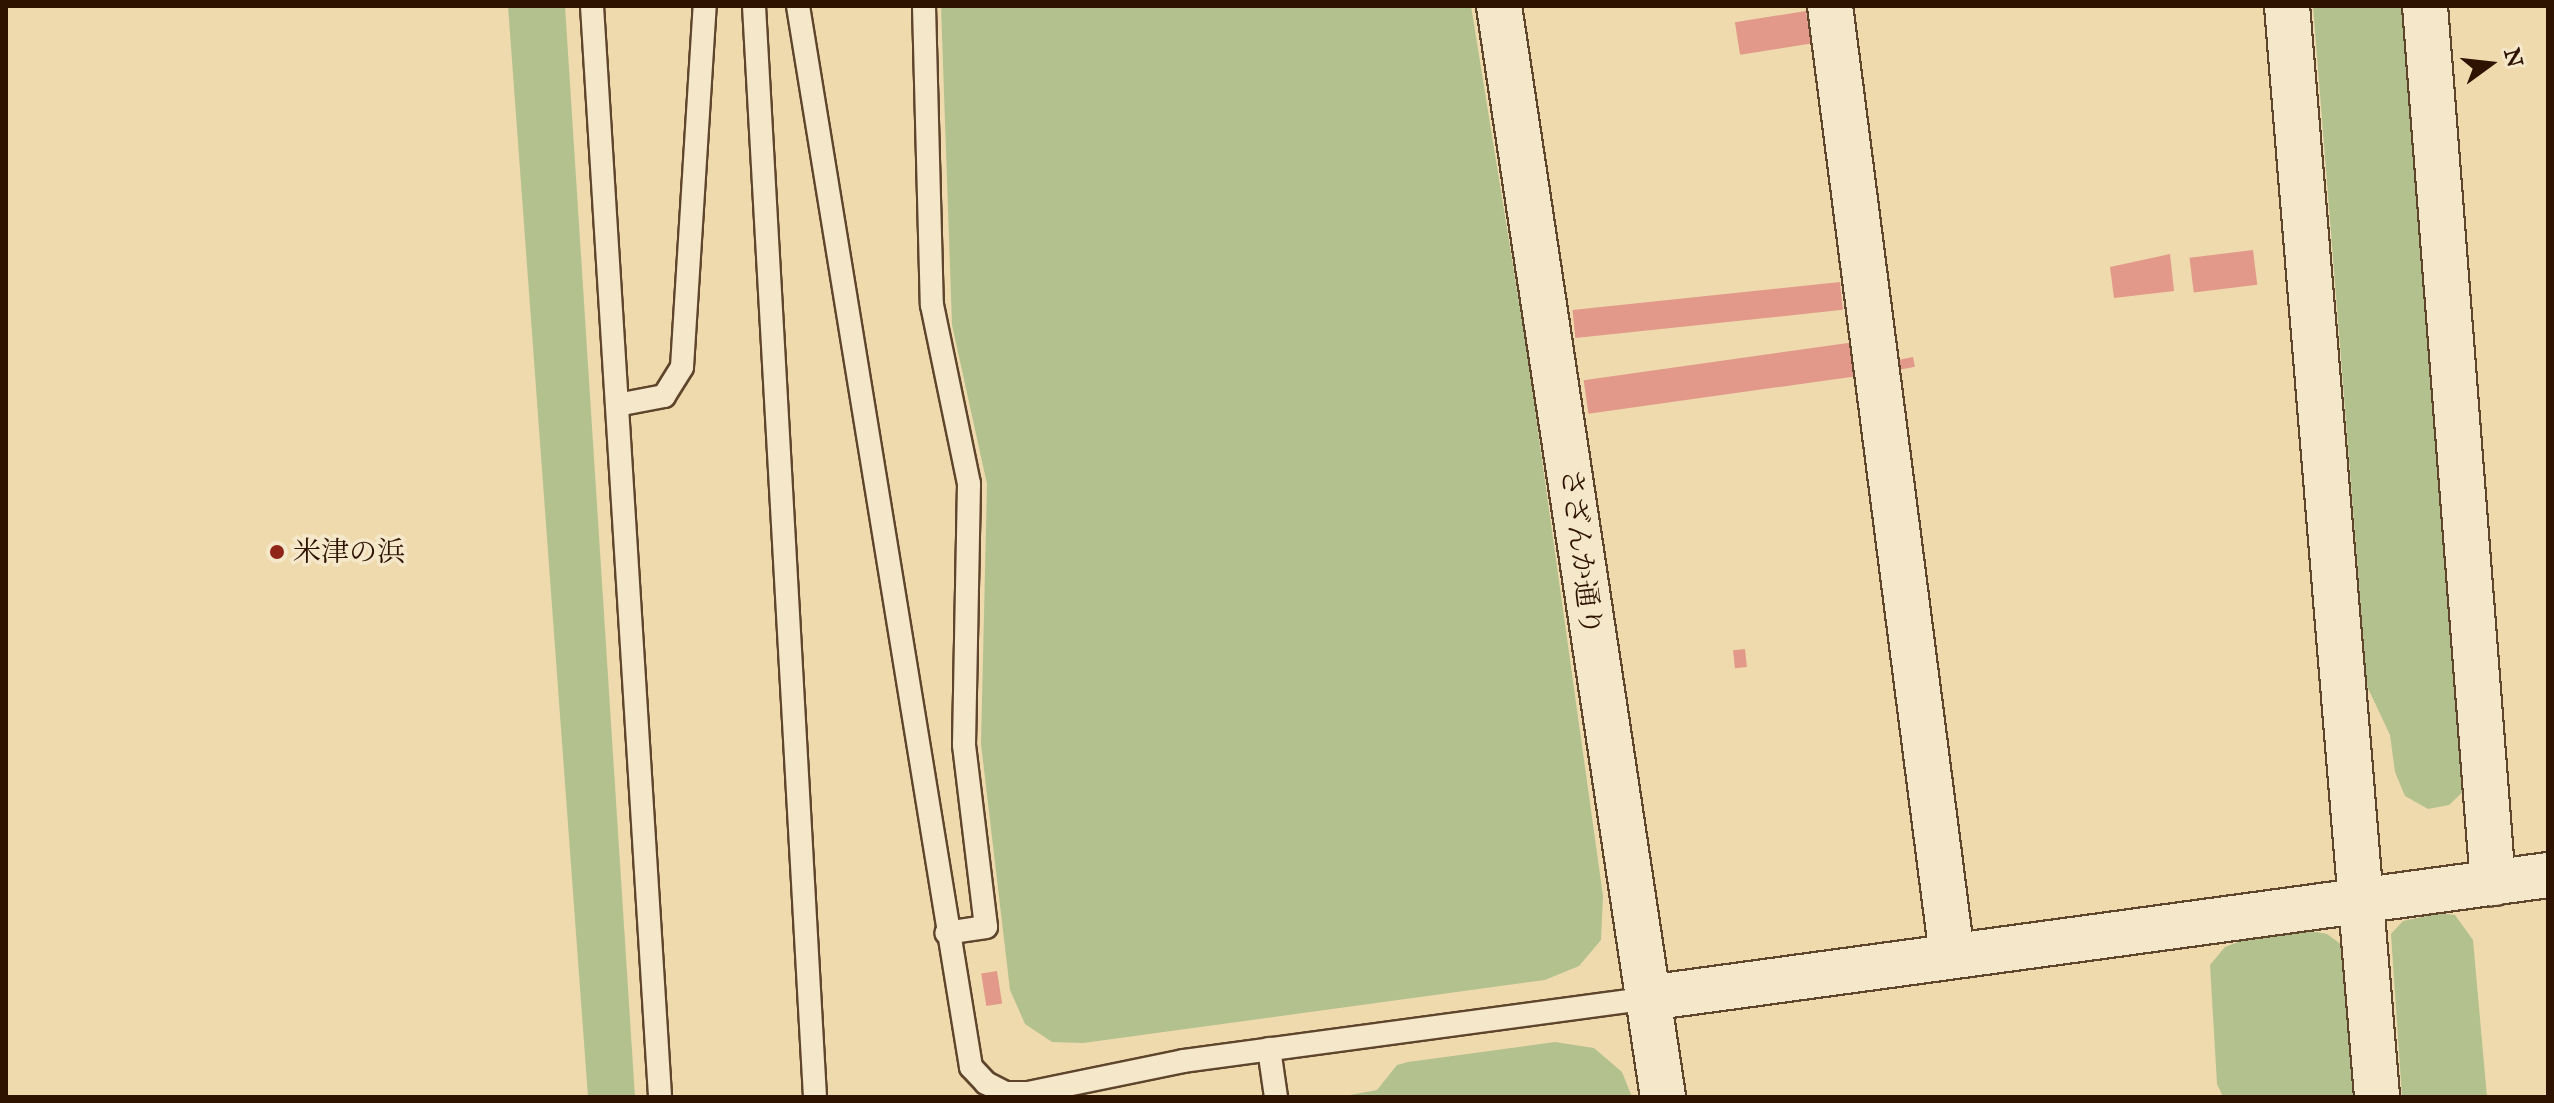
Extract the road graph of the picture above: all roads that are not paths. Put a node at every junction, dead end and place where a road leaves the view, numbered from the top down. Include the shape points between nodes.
1 (592, 6) edge
2 (705, 6) edge
3 (754, 6) edge
4 (798, 6) edge
5 (924, 6) edge
6 (1499, 6) edge
7 (1830, 6) edge
8 (2287, 6) edge
9 (2425, 6) edge
10 (617, 405) junction
11 (2548, 875) edge
12 (2493, 883) junction
13 (2359, 901) junction
14 (946, 933) junction
15 (1952, 956) junction
16 (1648, 998) junction
17 (1269, 1049) junction
18 (660, 1097) edge
19 (815, 1097) edge
20 (1276, 1097) edge
21 (1663, 1097) edge
22 (2377, 1097) edge

1 - 10 lane
2 - 10 lane via 682,367 664,396
3 - 19 lane
4 - 14 lane
5 - 14 lane via 933,316 969,484 964,731 986,927
6 - 16 street, さざんか通り
7 - 15 street
8 - 13 street
9 - 12 street
10 - 18 lane
11 - 12 street
12 - 13 street
13 - 15 street
13 - 22 street
14 - 17 lane via 971,1067 1006,1093
15 - 16 street
16 - 17 lane
16 - 21 street, さざんか通り
17 - 20 lane

